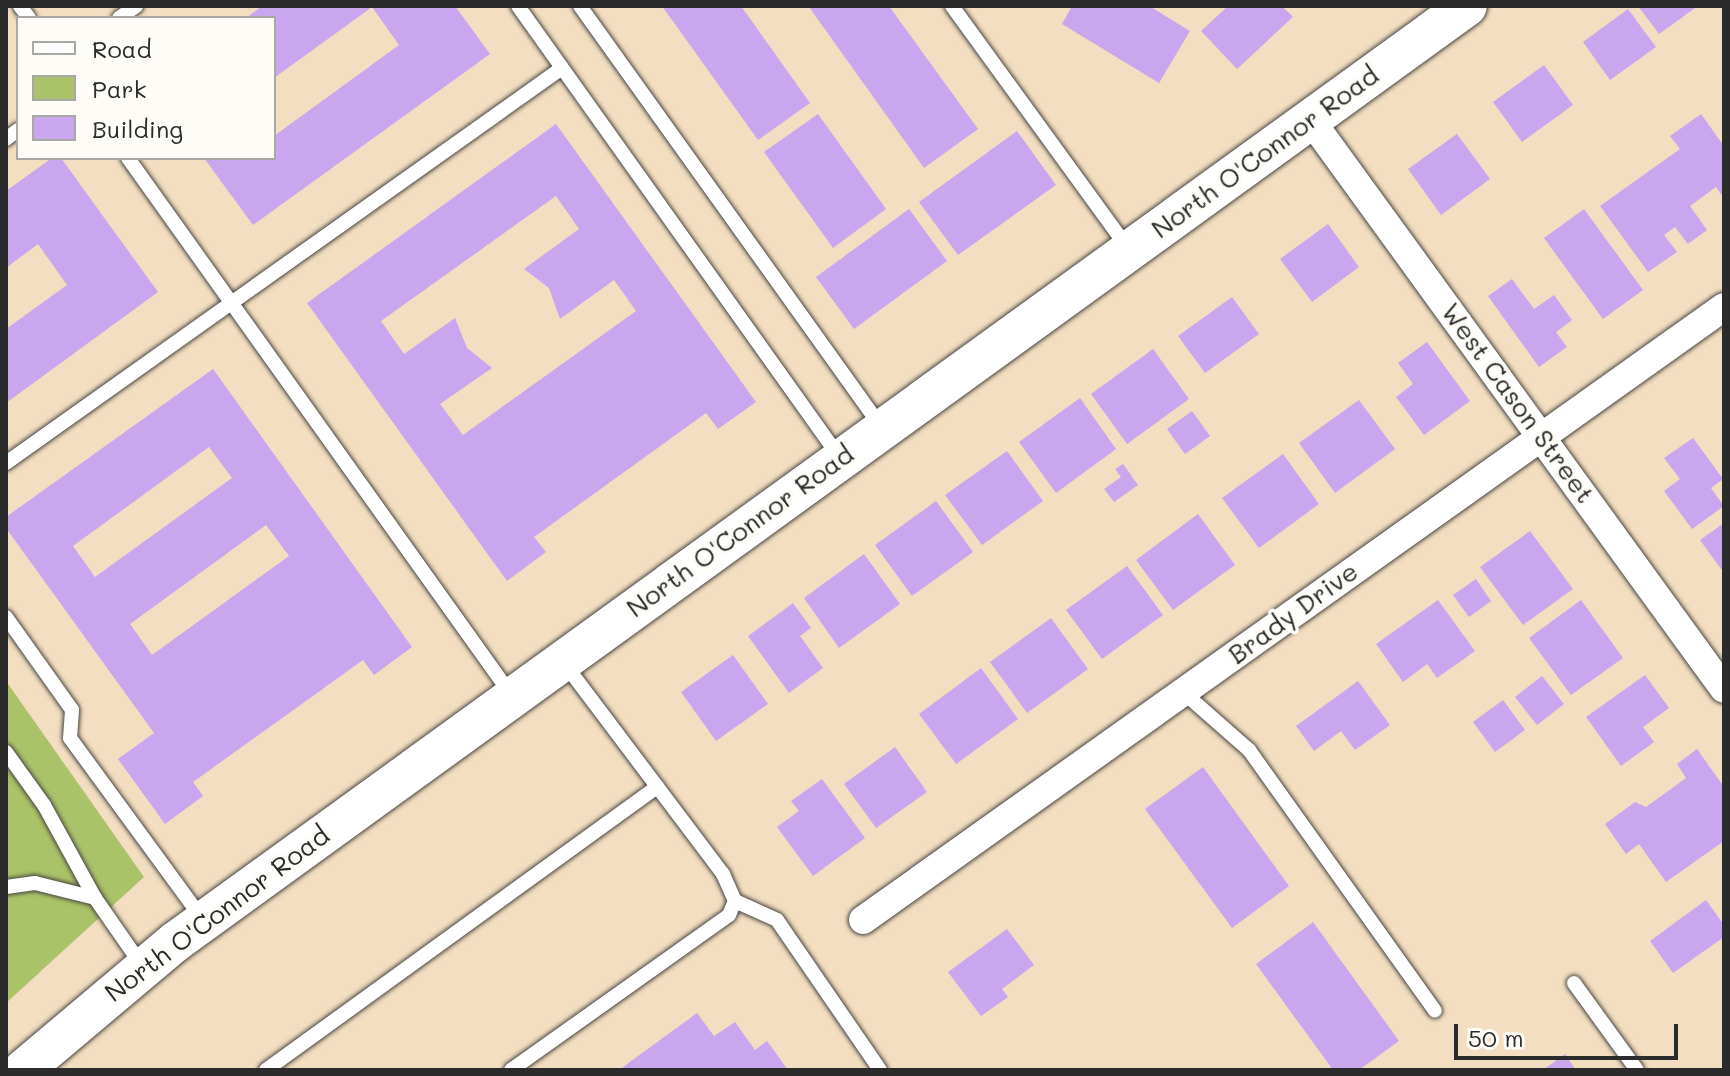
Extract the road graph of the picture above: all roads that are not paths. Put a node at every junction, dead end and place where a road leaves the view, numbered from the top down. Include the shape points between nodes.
1 (518, 6) edge
2 (580, 6) edge
3 (952, 6) edge
4 (1467, 6) edge
5 (562, 68) junction
6 (1310, 119) junction
7 (129, 160) edge
8 (1129, 250) junction
9 (232, 303) junction
10 (1724, 307) edge
11 (882, 429) junction
12 (1543, 436) junction
13 (841, 459) junction
14 (6, 463) edge
15 (6, 617) edge
16 (562, 660) junction
17 (1724, 689) edge
18 (1183, 692) junction
19 (512, 696) junction
20 (6, 752) edge
21 (657, 787) junction
22 (6, 887) edge
23 (95, 898) junction
24 (735, 901) junction
25 (863, 920) dead end
26 (204, 921) junction
27 (143, 967) junction
28 (1574, 983) dead end
29 (1435, 1011) dead end
30 (23, 1070) edge
31 (266, 1070) edge
32 (511, 1070) edge
33 (880, 1070) edge
34 (1637, 1070) edge

1 - 5 lane
2 - 11 lane
3 - 8 lane
4 - 6 main road, North O'Connor Road
5 - 9 lane
5 - 13 lane
6 - 8 main road, North O'Connor Road
6 - 12 street, West Cason Street
7 - 9 lane
8 - 11 main road, North O'Connor Road
9 - 14 lane
9 - 19 lane
10 - 12 street, Brady Drive
11 - 13 main road, North O'Connor Road
12 - 17 street, West Cason Street
12 - 18 street, Brady Drive
13 - 16 main road, North O'Connor Road
15 - 26 lane via 72,710 70,738
16 - 19 main road, North O'Connor Road
16 - 21 lane
18 - 25 street, Brady Drive
18 - 29 lane via 1249,750
19 - 26 main road, North O'Connor Road
20 - 23 lane via 44,805
21 - 24 lane via 735,891
21 - 31 lane
22 - 23 lane via 35,883
23 - 27 lane
24 - 32 lane via 729,915
24 - 33 lane via 777,920
26 - 27 main road, North O'Connor Road
27 - 30 main road, North O'Connor Road
28 - 34 lane

